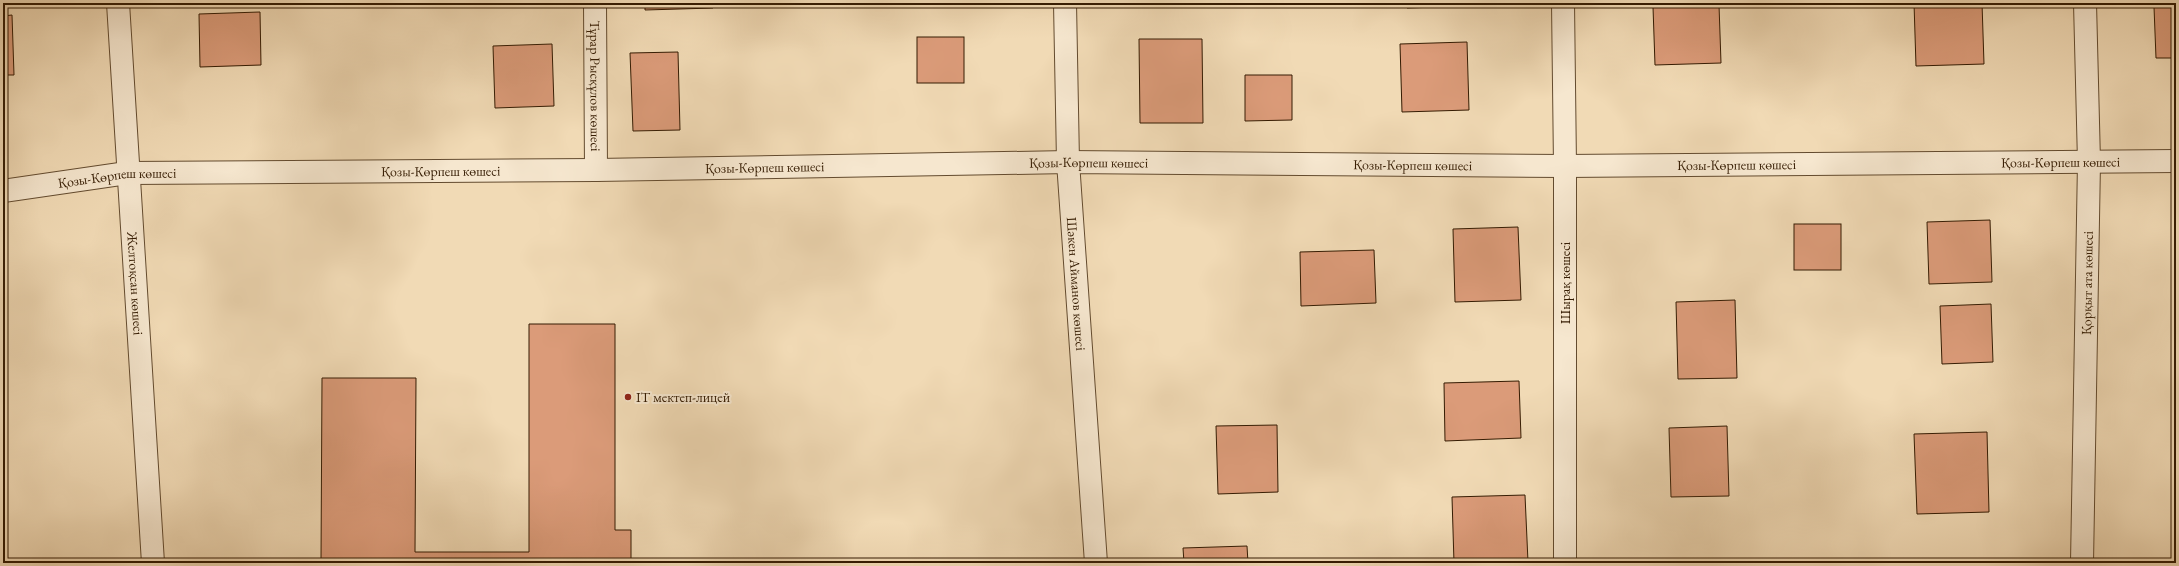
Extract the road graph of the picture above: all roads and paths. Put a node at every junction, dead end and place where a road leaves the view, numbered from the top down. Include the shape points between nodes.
1 (118, 3) edge
2 (595, 3) edge
3 (1065, 3) edge
4 (1563, 3) edge
5 (2085, 3) edge
6 (2176, 161) edge
7 (1068, 162) junction
8 (2089, 162) junction
9 (1565, 166) junction
10 (596, 170) junction
11 (127, 173) junction
12 (3, 191) edge
13 (153, 563) edge
14 (1096, 563) edge
15 (1565, 563) edge
16 (2082, 563) edge

1 - 11 street, Желтоқсан көшесі
2 - 10 street, Тұрар Рысқұлов көшесі
3 - 7 street, Шәкен Айманов көшесі
4 - 9 street, Шырақ көшесі
5 - 8 street, Қорқыт ата көшесі
6 - 8 street, Қозы-Көрпеш көшесі
7 - 9 street, Қозы-Көрпеш көшесі
7 - 10 street, Қозы-Көрпеш көшесі
7 - 14 street, Шәкен Айманов көшесі
8 - 9 street, Қозы-Көрпеш көшесі
8 - 16 street, Қорқыт ата көшесі
9 - 15 street, Шырақ көшесі
10 - 11 street, Қозы-Көрпеш көшесі
11 - 12 street, Қозы-Көрпеш көшесі
11 - 13 street, Желтоқсан көшесі

